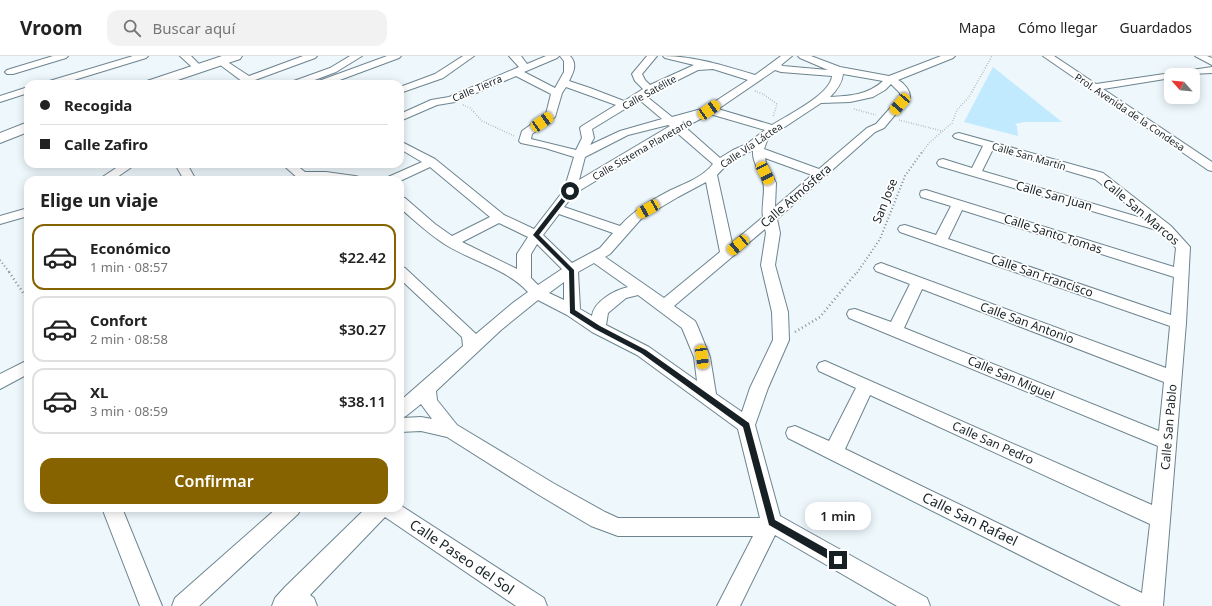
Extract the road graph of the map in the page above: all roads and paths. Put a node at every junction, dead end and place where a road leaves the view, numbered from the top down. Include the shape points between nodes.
1 (63, 56) edge
2 (143, 56) edge
3 (235, 56) edge
4 (312, 56) edge
5 (357, 56) edge
6 (392, 56) edge
7 (469, 56) edge
8 (514, 56) edge
9 (554, 56) edge
10 (565, 56) edge
11 (652, 56) edge
12 (668, 56) edge
13 (788, 56) edge
14 (803, 56) edge
15 (950, 56) edge
16 (992, 56) edge
17 (1048, 56) edge
18 (1200, 56) edge
19 (936, 58) edge
20 (39, 59) edge
21 (206, 60) edge
22 (1212, 62) edge
23 (714, 66) junction
24 (774, 66) junction
25 (521, 70) junction
26 (1212, 70) edge
27 (1200, 71) edge
28 (1200, 71) edge
29 (10, 72) dead end
30 (838, 75) junction
31 (1164, 75) edge
32 (1212, 77) edge
33 (68, 79) junction
34 (890, 79) junction
35 (64, 80) edge
36 (150, 80) edge
37 (161, 80) edge
38 (247, 80) edge
39 (256, 80) edge
40 (308, 80) edge
41 (330, 80) edge
42 (756, 80) junction
43 (563, 83) junction
44 (746, 86) junction
45 (1093, 87) junction
46 (404, 89) edge
47 (0, 90) edge
48 (649, 90) junction
49 (23, 91) edge
50 (557, 93) junction
51 (638, 98) junction
52 (0, 99) edge
53 (451, 100) junction
54 (819, 100) junction
55 (624, 105) junction
56 (709, 110) junction
57 (404, 116) edge
58 (674, 124) junction
59 (767, 131) junction
60 (959, 136) dead end
61 (525, 141) junction
62 (989, 145) junction
63 (404, 146) edge
64 (758, 150) junction
65 (580, 155) junction
66 (431, 162) junction
67 (943, 163) dead end
68 (720, 164) junction
69 (1212, 166) edge
70 (124, 168) edge
71 (293, 168) edge
72 (975, 173) junction
73 (820, 174) junction
74 (711, 175) junction
75 (110, 176) edge
76 (303, 176) edge
77 (401, 176) edge
78 (1099, 176) joint
79 (570, 191) junction
80 (926, 194) dead end
81 (404, 204) edge
82 (958, 204) junction
83 (558, 209) junction
84 (24, 213) edge
85 (499, 218) junction
86 (770, 218) junction
87 (0, 220) edge
88 (905, 229) dead end
89 (1166, 229) junction
90 (621, 231) junction
91 (536, 235) junction
92 (940, 241) junction
93 (451, 242) junction
94 (1183, 247) joint
95 (727, 254) junction
96 (594, 257) junction
97 (0, 260) edge
98 (881, 268) dead end
99 (572, 270) junction
100 (1180, 274) junction
101 (404, 275) edge
102 (524, 279) junction
103 (918, 282) junction
104 (641, 289) junction
105 (24, 292) edge
106 (537, 293) junction
107 (664, 306) junction
108 (572, 311) junction
109 (855, 314) dead end
110 (1178, 323) junction
111 (598, 328) junction
112 (895, 330) junction
113 (781, 340) junction
114 (472, 347) junction
115 (825, 366) dead end
116 (24, 368) edge
117 (1173, 378) junction
118 (0, 382) edge
119 (866, 386) junction
120 (427, 390) junction
121 (708, 398) junction
122 (404, 408) edge
123 (404, 425) edge
124 (746, 425) junction
125 (452, 430) junction
126 (794, 433) dead end
127 (1167, 442) junction
128 (834, 451) junction
129 (114, 512) edge
130 (287, 512) edge
131 (376, 512) edge
132 (394, 512) edge
133 (1161, 519) junction
134 (771, 525) junction
135 (294, 602) edge
136 (151, 606) edge
137 (183, 606) edge
138 (536, 606) edge
139 (728, 606) edge
140 (919, 606) edge
141 (1145, 606) edge
142 (1152, 606) edge

1 - 20 street
2 - 33 street
3 - 21 street
4 - 39 street
5 - 40 street via 334,70
6 - 41 street
7 - 46 street via 439,76
8 - 25 street via 517,57
9 - 25 street, Calle Tierra
10 - 43 street via 569,60 569,72
11 - 48 street via 637,74
12 - 23 street
13 - 24 street
14 - 30 street
15 - 19 street
16 - 113 path, San Jose via 969,97 957,110 952,123 929,143 905,176 880,239 856,274 820,318
17 - 45 street, Prol. Avenida de la Condesa
18 - 22 street
19 - 34 street
20 - 29 street
20 - 33 street
21 - 36 street
21 - 37 street
21 - 38 street
23 - 42 street
23 - 48 street, Calle Satélite via 696,67
24 - 30 street
24 - 42 street
25 - 50 street
25 - 53 street, Calle Tierra
26 - 27 street
28 - 32 street
30 - 34 street
30 - 54 street, Calle Vía Láctea via 831,90
31 - 45 street
33 - 35 street
34 - 54 street via 869,95 850,99
34 - 73 street, Calle Atmósfera via 899,85 905,97 880,126 871,130
42 - 44 street
43 - 50 street
43 - 55 street via 596,92
44 - 56 street
44 - 59 path via 777,104
45 - 69 street, Prol. Avenida de la Condesa
47 - 49 street
48 - 51 street, Calle Satélite
49 - 52 street
50 - 61 street via 551,115 526,133
51 - 55 street, Calle Satélite
51 - 58 street via 645,99
53 - 57 street, Calle Tierra via 434,102
53 - 61 path via 470,108 482,122
54 - 59 street, Calle Vía Láctea
55 - 65 street, Calle Satélite via 586,128 588,138
56 - 58 street
56 - 59 street
58 - 65 street via 624,133
58 - 68 street
58 - 79 street, Calle Sistema Planetario
59 - 64 street
59 - 68 street, Calle Vía Láctea via 751,146
60 - 62 street, Calle San Martín
61 - 65 street
62 - 72 street
62 - 78 street, Calle San Martín
63 - 66 street
64 - 73 street
64 - 86 street via 760,163 770,183
65 - 79 street
66 - 77 street
66 - 85 street
67 - 72 street, Calle San Juan
68 - 74 street, Calle Vía Láctea
70 - 75 street
71 - 76 street
72 - 89 street, Calle San Juan
73 - 86 street, Calle Atmósfera
74 - 90 street, Calle Vía Láctea via 636,216
74 - 95 street
78 - 89 street, Calle San Marcos
79 - 83 street
80 - 82 street, Calle Santo Tomas
81 - 93 street
82 - 92 street
82 - 100 street, Calle Santo Tomas
83 - 90 street
83 - 91 street
84 - 87 street
85 - 91 street
85 - 93 street
86 - 95 street, Calle Atmósfera
86 - 113 street via 773,233 768,265 780,312
88 - 92 street, Calle San Francisco
89 - 94 street, Calle San Marcos
90 - 96 street, Calle Vía Láctea via 605,251
91 - 99 street
91 - 102 street via 524,254
92 - 110 street, Calle San Francisco
93 - 102 street
94 - 100 street, Calle San Pablo
95 - 107 street, Calle Atmósfera
96 - 99 street, Calle Vía Láctea
96 - 104 street
97 - 105 path
98 - 103 street, Calle San Antonio
99 - 106 street, Calle Vía Láctea
99 - 108 street
100 - 110 street, Calle San Pablo
101 - 114 street via 469,335
102 - 106 street
103 - 112 street
103 - 117 street, Calle San Antonio
104 - 107 street
104 - 111 street via 621,294 600,311
106 - 108 street
106 - 114 street, Calle Vía Láctea
107 - 121 street via 689,325 702,357
108 - 111 street
109 - 112 street, Calle San Miguel
110 - 117 street, Calle San Pablo
111 - 121 street via 643,351
112 - 127 street, Calle San Miguel
113 - 124 street via 759,388
114 - 120 street, Calle Vía Láctea
115 - 119 street, Calle San Pedro
116 - 118 street
117 - 127 street, Calle San Pablo
119 - 128 street
119 - 133 street, Calle San Pedro
120 - 122 street, Calle Vía Láctea
120 - 125 street via 429,402
121 - 124 street
123 - 125 street via 421,424
124 - 134 street
125 - 134 street via 553,493 598,519 618,527
126 - 128 street, Calle San Rafael
127 - 133 street, Calle San Pablo
128 - 141 street, Calle San Rafael
129 - 136 street
130 - 137 street
131 - 135 street
132 - 138 street, Calle Paseo del Sol
133 - 142 street, Calle San Pablo
134 - 139 street
134 - 140 street

